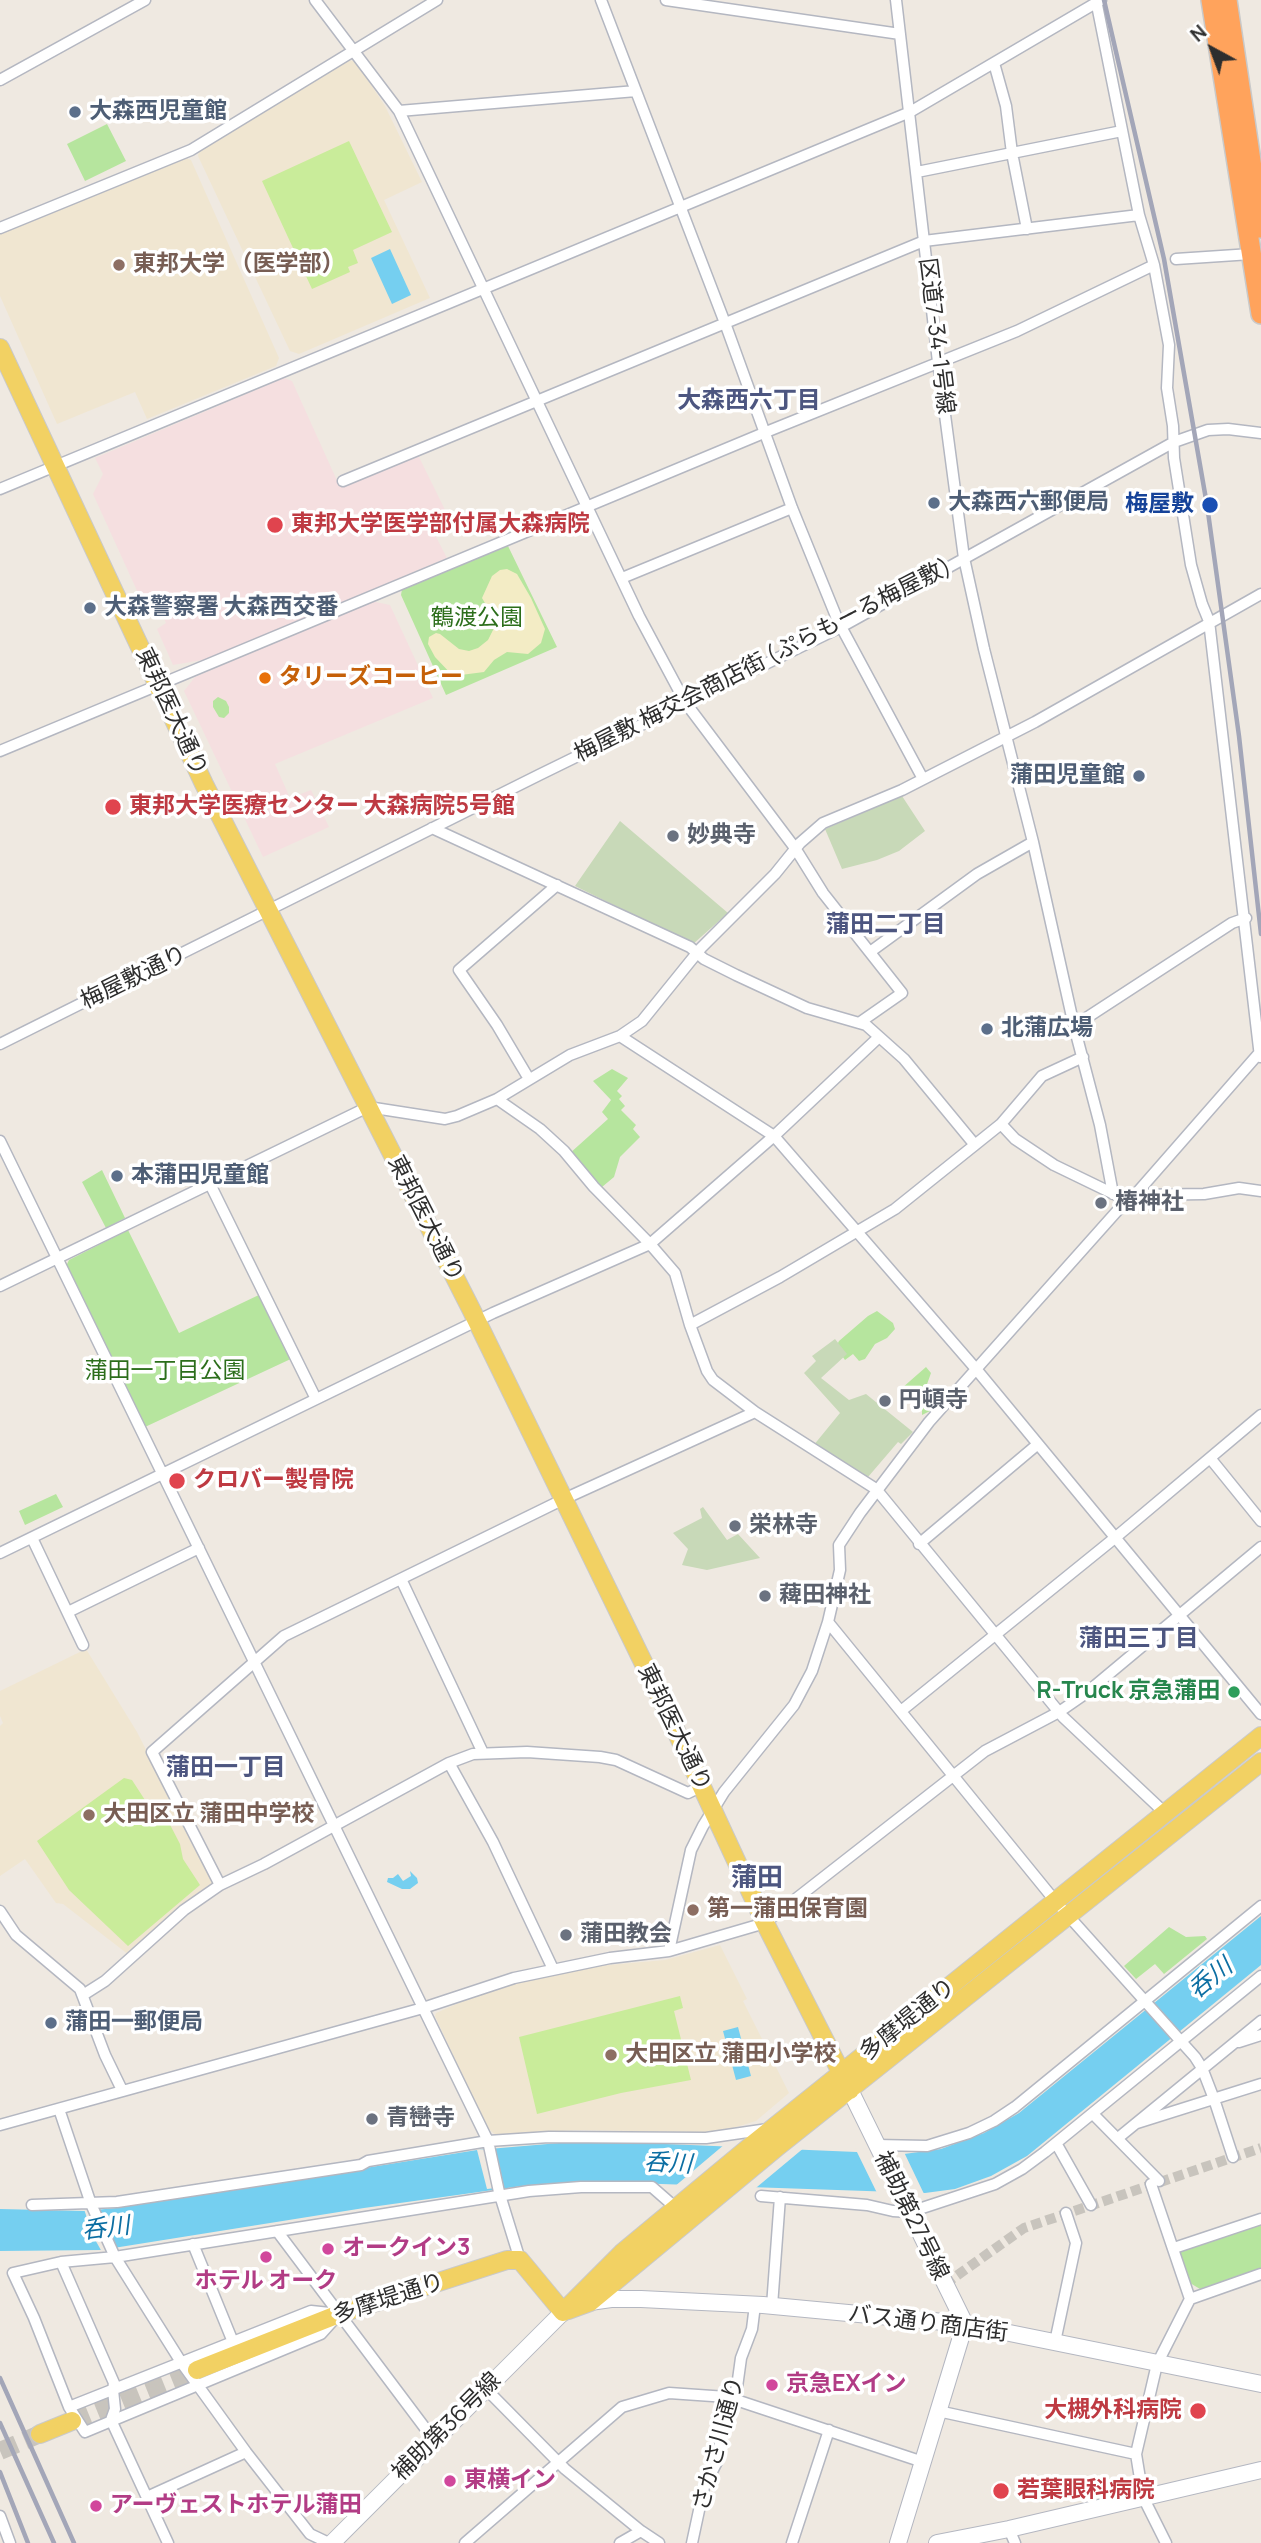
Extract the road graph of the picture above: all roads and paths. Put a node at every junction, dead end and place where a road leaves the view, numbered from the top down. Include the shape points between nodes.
1 (145, 0) edge
2 (315, 0) edge
3 (437, 0) edge
4 (601, 0) edge
5 (666, 0) edge
6 (896, 0) edge
7 (1211, 0) edge
8 (1227, 0) edge
9 (1097, 1) edge
10 (900, 34) junction
11 (354, 51) junction
12 (994, 63) junction
13 (0, 80) edge
14 (636, 91) junction
15 (399, 111) junction
16 (910, 112) junction
17 (1122, 131) junction
18 (1012, 153) junction
19 (916, 172) junction
20 (1258, 196) edge
21 (679, 207) junction
22 (1139, 215) junction
23 (1261, 228) edge
24 (0, 229) edge
25 (1027, 229) junction
26 (924, 241) junction
27 (1251, 254) junction
28 (1176, 259) dead end
29 (1154, 265) junction
30 (482, 289) junction
31 (1261, 314) edge
32 (725, 323) junction
33 (0, 348) edge
34 (938, 362) junction
35 (536, 400) junction
36 (764, 433) junction
37 (1261, 433) edge
38 (1174, 442) junction
39 (56, 466) junction
40 (343, 481) dead end
41 (0, 489) edge
42 (588, 506) junction
43 (792, 508) junction
44 (964, 558) junction
45 (622, 578) junction
46 (1261, 594) edge
47 (1209, 621) junction
48 (841, 627) junction
49 (160, 685) junction
50 (685, 702) junction
51 (1005, 736) junction
52 (0, 751) edge
53 (923, 779) junction
54 (432, 828) junction
55 (1033, 842) junction
56 (795, 848) junction
57 (557, 885) junction
58 (267, 911) junction
59 (1245, 918) junction
60 (870, 952) junction
61 (696, 953) junction
62 (859, 1023) junction
63 (1074, 1026) junction
64 (620, 1036) junction
65 (879, 1037) junction
66 (0, 1044) edge
67 (1261, 1056) edge
68 (1083, 1057) junction
69 (530, 1079) junction
70 (497, 1099) junction
71 (368, 1107) junction
72 (1001, 1124) junction
73 (774, 1136) junction
74 (0, 1141) edge
75 (975, 1145) junction
76 (210, 1184) junction
77 (1261, 1191) edge
78 (1113, 1194) junction
79 (1131, 1198) junction
80 (856, 1233) junction
81 (650, 1244) junction
82 (57, 1259) junction
83 (0, 1286) edge
84 (477, 1321) junction
85 (690, 1325) junction
86 (976, 1369) junction
87 (316, 1399) junction
88 (755, 1412) junction
89 (1261, 1415) edge
90 (1038, 1444) junction
91 (1210, 1458) junction
92 (163, 1474) junction
93 (876, 1489) junction
94 (564, 1499) junction
95 (1261, 1521) edge
96 (1116, 1537) junction
97 (32, 1538) junction
98 (919, 1544) junction
99 (1261, 1547) edge
100 (199, 1548) junction
101 (0, 1553) edge
102 (401, 1579) junction
103 (68, 1612) junction
104 (1180, 1615) junction
105 (828, 1622) junction
106 (995, 1636) junction
107 (83, 1644) dead end
108 (255, 1661) junction
109 (901, 1711) junction
110 (1059, 1712) junction
111 (1261, 1714) edge
112 (1261, 1736) edge
113 (482, 1754) junction
114 (1261, 1762) edge
115 (449, 1763) junction
116 (954, 1775) junction
117 (702, 1786) junction
118 (714, 1810) junction
119 (1165, 1813) junction
120 (335, 1825) junction
121 (220, 1885) junction
122 (1261, 1906) edge
123 (1062, 1908) junction
124 (0, 1911) edge
125 (765, 1923) junction
126 (669, 1951) junction
127 (553, 1969) junction
128 (1261, 1976) edge
129 (83, 1995) junction
130 (1145, 2003) junction
131 (423, 2008) junction
132 (1261, 2021) edge
133 (1261, 2035) edge
134 (1179, 2039) junction
135 (1233, 2044) junction
136 (1202, 2068) junction
137 (846, 2082) junction
138 (1261, 2084) edge
139 (122, 2090) junction
140 (1214, 2099) junction
141 (59, 2109) junction
142 (1093, 2114) junction
143 (0, 2125) edge
144 (1131, 2125) junction
145 (773, 2128) junction
146 (1118, 2138) junction
147 (489, 2143) junction
148 (1056, 2143) junction
149 (877, 2147) junction
150 (1233, 2157) dead end
151 (499, 2193) junction
152 (761, 2196) dead end
153 (780, 2197) junction
154 (32, 2205) dead end
155 (1091, 2205) dead end
156 (92, 2206) junction
157 (676, 2208) junction
158 (910, 2212) junction
159 (1066, 2213) dead end
160 (1261, 2219) edge
161 (277, 2231) junction
162 (193, 2244) junction
163 (1174, 2248) junction
164 (114, 2254) junction
165 (520, 2260) junction
166 (61, 2262) junction
167 (1261, 2274) edge
168 (1190, 2298) junction
169 (590, 2302) junction
170 (755, 2305) junction
171 (772, 2306) junction
172 (563, 2312) junction
173 (339, 2314) junction
174 (965, 2324) junction
175 (233, 2342) junction
176 (1055, 2342) junction
177 (1157, 2364) junction
178 (192, 2373) junction
179 (1261, 2384) edge
180 (485, 2388) junction
181 (113, 2390) junction
182 (734, 2399) junction
183 (938, 2411) junction
184 (75, 2420) junction
185 (111, 2420) junction
186 (829, 2430) junction
187 (40, 2434) tunnel mouth
188 (434, 2440) junction
189 (246, 2452) junction
190 (1136, 2454) junction
191 (558, 2462) junction
192 (923, 2462) junction
193 (1261, 2470) edge
194 (147, 2497) junction
195 (1143, 2497) junction
196 (0, 2516) edge
197 (641, 2531) junction
198 (1012, 2536) edge
199 (10, 2543) edge
200 (169, 2543) edge
201 (330, 2543) edge
202 (465, 2543) edge
203 (620, 2543) edge
204 (659, 2543) edge
205 (692, 2543) edge
206 (792, 2543) edge
207 (898, 2543) edge
208 (937, 2543) edge
209 (1166, 2543) edge

1 - 13 street
2 - 11 street
3 - 11 street
4 - 14 street
5 - 10 street
6 - 10 street, 区道7-34-1号線
7 - 27 highway
8 - 20 highway
9 - 12 street
9 - 17 street
10 - 16 street, 区道7-34-1号線
11 - 15 street
11 - 24 street via 191,150
12 - 16 street
12 - 18 street
14 - 15 street
14 - 21 street
15 - 30 street
16 - 19 street, 区道7-34-1号線
16 - 21 street
17 - 18 street
17 - 22 street
18 - 19 street
18 - 25 street
19 - 26 street, 区道7-34-1号線
20 - 23 highway
21 - 30 street
21 - 32 street
22 - 25 street
22 - 29 street
25 - 26 street
26 - 32 street
26 - 34 street, 区道7-34-1号線
27 - 28 street
27 - 31 highway
29 - 34 street via 1017,331
29 - 38 street via 1169,345 1167,388
30 - 35 street
30 - 39 street
32 - 35 street
32 - 36 street
33 - 39 main road, 東邦医大通り
34 - 36 street
34 - 44 street, 区道7-34-1号線
35 - 40 street
35 - 42 street
36 - 42 street
36 - 43 street
37 - 38 street, 梅屋敷 梅交会商店街 (ぷらもーる梅屋敷) via 1208,430
38 - 44 street, 梅屋敷 梅交会商店街 (ぷらもーる梅屋敷)
38 - 47 street via 1191,565
39 - 41 street
39 - 49 main road, 東邦医大通り
42 - 45 street
42 - 49 street
43 - 45 street
43 - 48 street
44 - 48 street, 梅屋敷 梅交会商店街 (ぷらもーる梅屋敷)
44 - 51 street, 区道7-34-1号線
45 - 50 street
46 - 47 street
47 - 51 street
47 - 59 street
48 - 50 street, 梅屋敷 梅交会商店街 (ぷらもーる梅屋敷)
48 - 53 street
49 - 52 street
49 - 58 main road, 東邦医大通り
50 - 54 street, 梅屋敷 梅交会商店街 (ぷらもーる梅屋敷)
50 - 56 street
51 - 53 street
51 - 55 street, 区道7-34-1号線
53 - 56 street via 822,823
54 - 57 street
54 - 58 street, 梅屋敷 梅交会商店街 (ぷらもーる梅屋敷)
55 - 60 street via 977,874
55 - 63 street, 区道7-34-1号線
56 - 60 street via 823,893
56 - 61 street
57 - 61 street
57 - 69 street via 459,970
58 - 66 street, 梅屋敷通り
58 - 71 main road, 東邦医大通り
59 - 63 street
59 - 67 street
60 - 62 street via 902,993
61 - 62 street via 807,1008
61 - 64 street via 642,1021
62 - 65 street
63 - 68 street, 区道7-34-1号線
64 - 69 street via 570,1055
64 - 73 street
65 - 73 street
65 - 75 street via 904,1059
67 - 79 street
68 - 72 street via 1042,1076
68 - 78 street, 区道7-34-1号線
69 - 70 street
70 - 71 street via 445,1119
70 - 81 street via 564,1151
71 - 76 street
71 - 84 main road, 東邦医大通り
72 - 75 street
72 - 78 street via 1054,1165
73 - 80 street
73 - 81 street
74 - 82 street
75 - 80 street via 895,1209
76 - 82 street
76 - 87 street
77 - 79 street via 1239,1188
78 - 79 street
79 - 86 street
80 - 85 street
80 - 86 street
81 - 84 street
81 - 85 street via 676,1273
82 - 83 street
82 - 92 street
84 - 87 street
84 - 94 main road, 東邦医大通り
85 - 88 street via 713,1380
86 - 90 street
86 - 93 street
87 - 92 street
88 - 93 street
88 - 94 street
89 - 91 street
90 - 96 street
90 - 98 street
91 - 95 street
91 - 96 street
92 - 97 street
92 - 100 street
93 - 98 street
93 - 105 street via 839,1545 840,1570
94 - 102 street
94 - 117 main road, 東邦医大通り
96 - 104 street
96 - 106 street
97 - 101 street
97 - 103 street
98 - 106 street
99 - 104 street
100 - 103 street
100 - 108 street
102 - 108 street via 284,1636
102 - 113 street
103 - 107 street
104 - 110 street
104 - 111 street
105 - 109 street
105 - 118 street via 812,1671 794,1705
106 - 109 street
106 - 110 street
108 - 120 street
108 - 121 street via 152,1752
109 - 116 street
110 - 116 street via 998,1743
110 - 119 street
112 - 119 main road, 多摩堤通り
113 - 115 street
113 - 117 street via 600,1757 688,1793
114 - 123 main road, 多摩堤通り
115 - 120 street
115 - 127 street via 493,1842
116 - 123 street
116 - 125 street
117 - 118 main road, 東邦医大通り
118 - 125 main road, 東邦医大通り
118 - 126 street via 691,1850
119 - 123 main road, 多摩堤通り
120 - 121 street
120 - 131 street
121 - 129 street
122 - 130 street
123 - 130 street
123 - 137 main road, 多摩堤通り
124 - 129 street via 16,1935 70,1978
125 - 126 street
125 - 137 main road, 東邦医大通り
126 - 127 street
127 - 131 street
128 - 134 street
129 - 139 street
130 - 134 street
130 - 149 street via 993,2121 927,2146
131 - 139 street
131 - 147 street
132 - 135 street
133 - 135 street
134 - 136 street
134 - 142 street
135 - 136 street
136 - 140 street
136 - 144 street
137 - 145 main road, 多摩堤通り
137 - 149 street, 補助第27号線
137 - 169 main road, 多摩堤通り via 777,2147
138 - 140 street
139 - 141 street
140 - 144 street
140 - 150 street
141 - 143 street
141 - 156 street
142 - 146 street
142 - 148 street
144 - 146 street
145 - 147 street via 706,2138 549,2137
145 - 157 main road, 多摩堤通り
146 - 163 street via 1155,2183
147 - 151 street
147 - 156 street
148 - 155 street
148 - 158 street via 995,2184
149 - 158 street, 補助第27号線
151 - 157 street via 652,2187
151 - 161 street
151 - 165 street
152 - 153 street
153 - 158 street
153 - 171 street
154 - 156 street
156 - 164 street
157 - 172 main road, 多摩堤通り via 600,2273
158 - 174 street, 補助第27号線
159 - 176 street via 1076,2244
160 - 163 street
161 - 162 street
161 - 173 street
162 - 164 street
162 - 175 street
163 - 168 street
164 - 166 street
164 - 178 street
165 - 172 main road
165 - 173 main road, 多摩堤通り via 503,2261
166 - 181 street via 114,2383
166 - 184 street via 13,2273
167 - 168 street
168 - 177 street
169 - 170 street, バス通り商店街 via 641,2299
169 - 172 main road, 多摩堤通り
170 - 171 street, バス通り商店街
170 - 182 street, さかさ川通り
171 - 174 street, バス通り商店街
172 - 180 street, 補助第36号線
173 - 175 street via 312,2310
173 - 178 main road, 多摩堤通り
173 - 188 street
174 - 176 street, バス通り商店街
174 - 183 street
175 - 178 street
176 - 177 street, バス通り商店街
177 - 179 street, バス通り商店街
177 - 190 street
178 - 181 street
178 - 185 street
178 - 189 street
180 - 188 street, 補助第36号線
180 - 191 street
181 - 184 street
181 - 185 street
182 - 186 street
182 - 191 street via 669,2393 622,2407
182 - 205 street, さかさ川通り via 721,2428 718,2464 701,2495
183 - 190 street
183 - 192 street
184 - 185 street
184 - 187 main road
185 - 194 street
186 - 192 street
186 - 206 street
188 - 201 street, 補助第36号線
189 - 194 street
189 - 201 street via 310,2534
190 - 195 street
191 - 197 street
191 - 202 street
192 - 207 street
193 - 195 street
194 - 200 street
195 - 198 street
195 - 209 street
196 - 199 street
197 - 203 street
197 - 204 street
198 - 208 street

